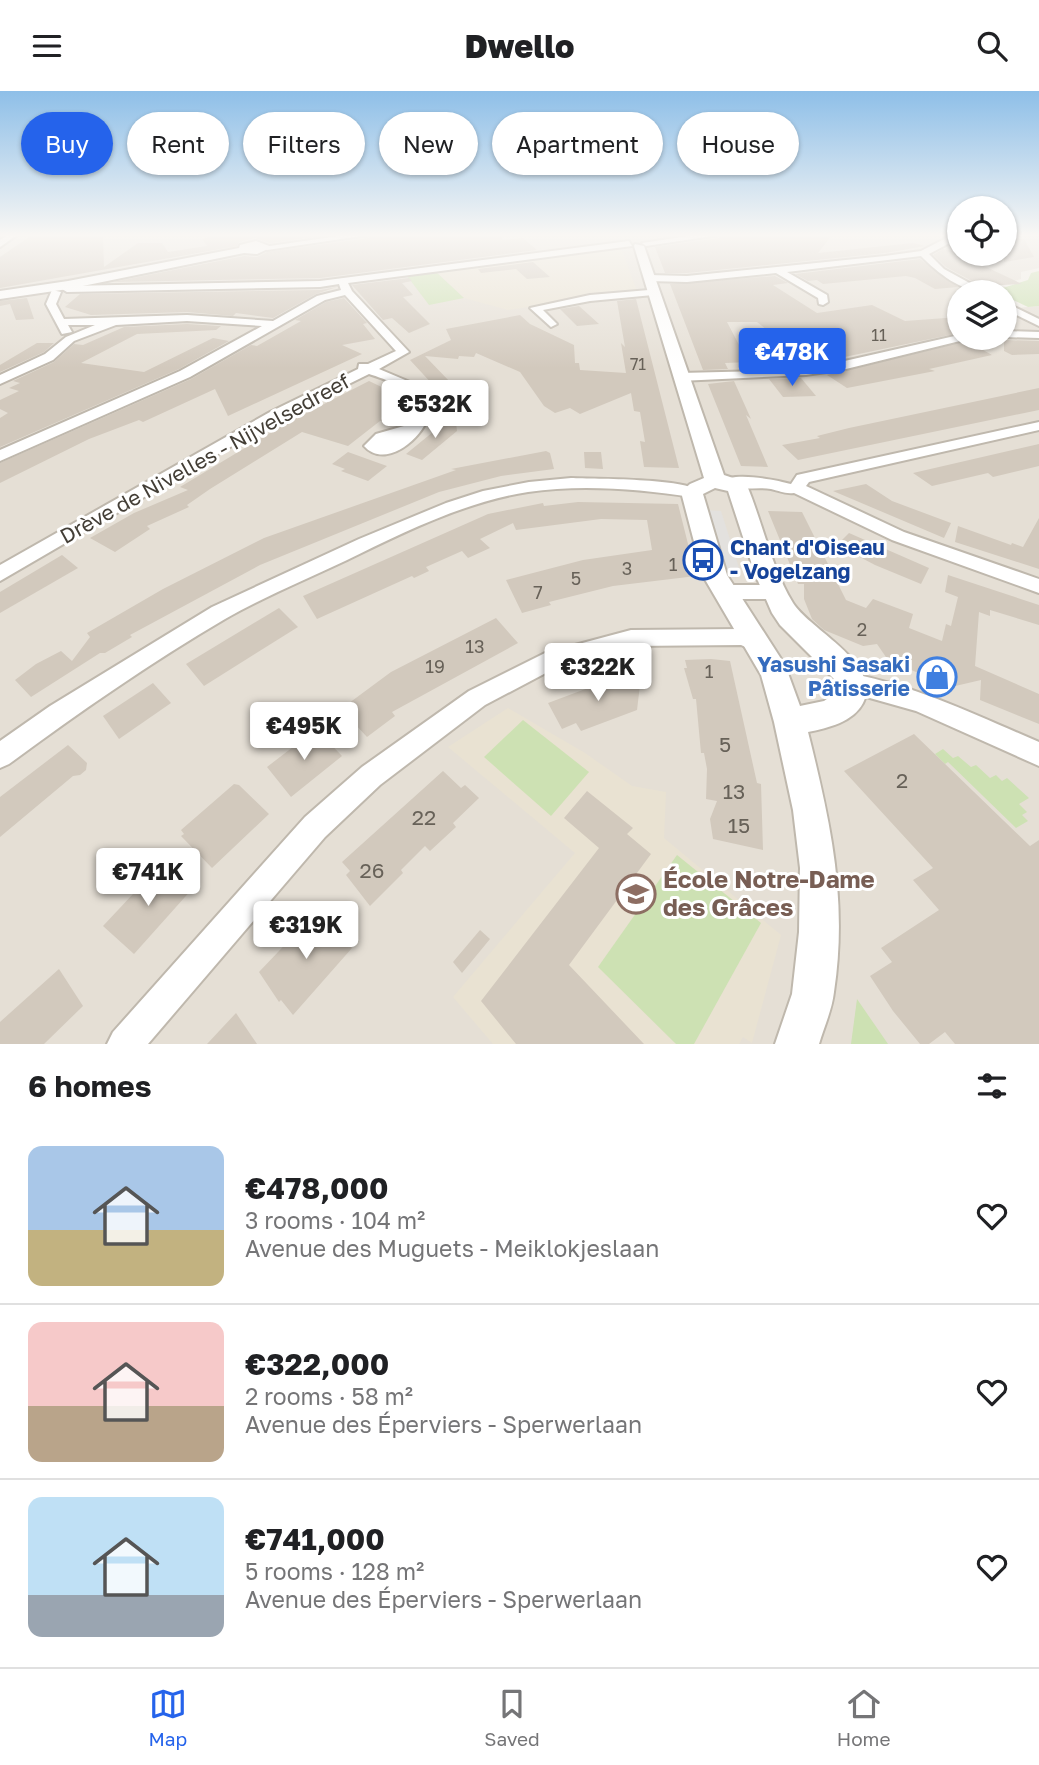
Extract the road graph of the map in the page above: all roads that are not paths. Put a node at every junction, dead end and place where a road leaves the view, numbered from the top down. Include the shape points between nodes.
1 (104, 279) edge
2 (387, 279) edge
3 (647, 279) edge
4 (685, 279) edge
5 (796, 279) edge
6 (82, 285) junction
7 (345, 287) junction
8 (649, 287) junction
9 (56, 291) junction
10 (7, 294) edge
11 (823, 302) dead end
12 (1017, 312) edge
13 (62, 322) junction
14 (114, 323) junction
15 (551, 324) dead end
16 (1039, 325) edge
17 (252, 329) junction
18 (1017, 332) edge
19 (1017, 334) edge
20 (1039, 335) edge
21 (69, 339) junction
22 (947, 340) edge
23 (364, 367) junction
24 (678, 371) junction
25 (0, 380) edge
26 (1039, 426) edge
27 (414, 428) dead end
28 (0, 456) edge
29 (654, 486) junction
30 (719, 487) junction
31 (791, 488) junction
32 (0, 561) edge
33 (0, 574) edge
34 (1039, 586) edge
35 (725, 592) junction
36 (775, 592) junction
37 (755, 642) junction
38 (853, 684) junction
39 (790, 722) junction
40 (1039, 754) edge
41 (0, 756) edge
42 (125, 1044) edge
43 (797, 1044) edge

1 - 6 street
2 - 7 street
3 - 8 street
4 - 8 street
5 - 11 street via 823,297
6 - 7 street
6 - 9 street
6 - 9 street
7 - 17 street via 275,324
7 - 23 street, Drève de Nivelles - Nijvelsedreef via 404,350
8 - 15 street via 535,307
8 - 24 street
9 - 10 street
9 - 13 street via 51,304
12 - 16 street
13 - 14 street
13 - 21 street
14 - 17 street via 187,318
14 - 21 street
16 - 18 street
17 - 28 street via 130,400
19 - 20 street
21 - 25 street via 48,357
22 - 24 street via 802,371
23 - 27 street via 419,394 425,411
23 - 32 street, Drève de Nivelles - Nijvelsedreef via 266,411
23 - 33 street, Drève de Nivelles - Nijvelsedreef
24 - 30 street
26 - 31 street via 803,478
29 - 30 street
29 - 30 street via 670,482
29 - 41 street via 529,487 435,514 219,613 59,713
30 - 31 street via 782,495
30 - 35 street via 715,576
30 - 36 street
31 - 34 street via 898,535
35 - 36 street
35 - 37 street
36 - 38 street via 790,619 835,659
37 - 39 street via 775,673
37 - 42 street via 742,637 631,638 553,659 477,698 371,776 315,827
38 - 39 street via 852,695 841,708
38 - 40 street via 913,700
39 - 43 street via 819,868 820,932 813,993

